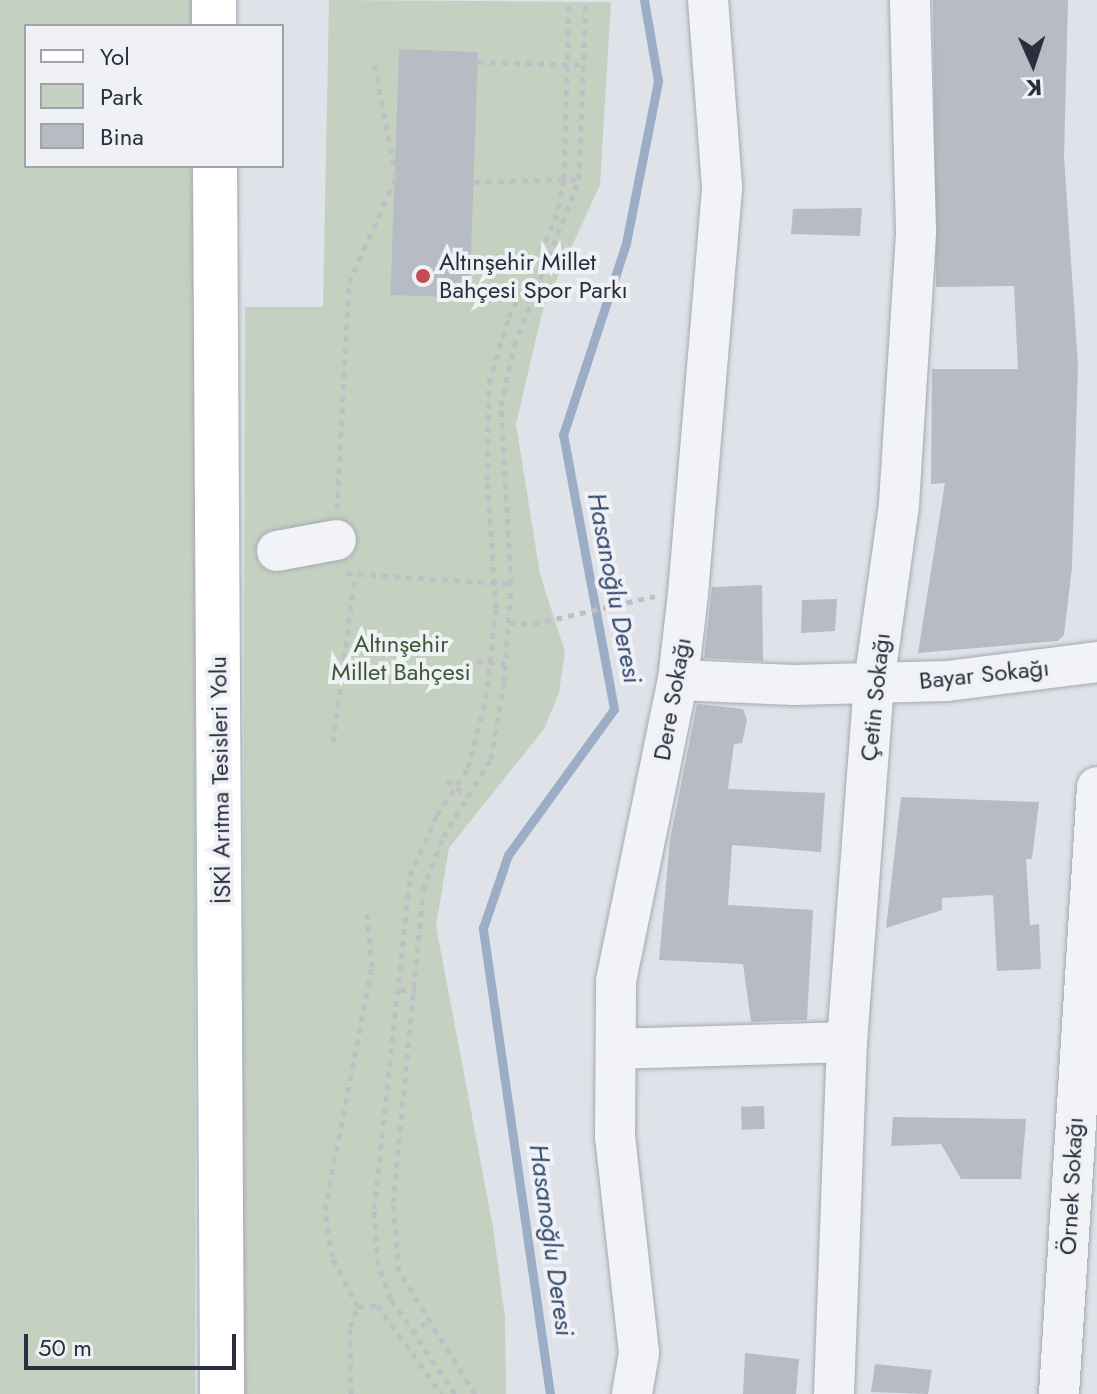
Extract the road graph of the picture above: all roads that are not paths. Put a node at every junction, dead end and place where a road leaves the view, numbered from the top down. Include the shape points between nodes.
1 (214, 0) edge
2 (708, 0) edge
3 (910, 0) edge
4 (214, 24) edge
5 (215, 168) edge
6 (277, 561) dead end
7 (342, 562) road end
8 (1097, 662) edge
9 (678, 680) junction
10 (874, 683) junction
11 (1097, 787) edge
12 (847, 1042) junction
13 (616, 1049) junction
14 (222, 1394) edge
15 (632, 1394) edge
16 (834, 1394) edge
17 (1059, 1394) edge

1 - 4 main road
2 - 9 street, Dere Sokağı via 722,186
3 - 10 street, Çetin Sokağı via 915,246 899,504
5 - 14 main road, İSKİ Arıtma Tesisleri Yolu
6 - 7 street
8 - 10 street, Bayar Sokağı via 947,681
9 - 10 street, Bayar Sokağı
9 - 13 street, Dere Sokağı via 616,981
10 - 12 street, Çetin Sokağı
11 - 17 street, Örnek Sokağı
12 - 13 street
12 - 16 street, Çetin Sokağı
13 - 15 street, Dere Sokağı via 615,1137 639,1353

